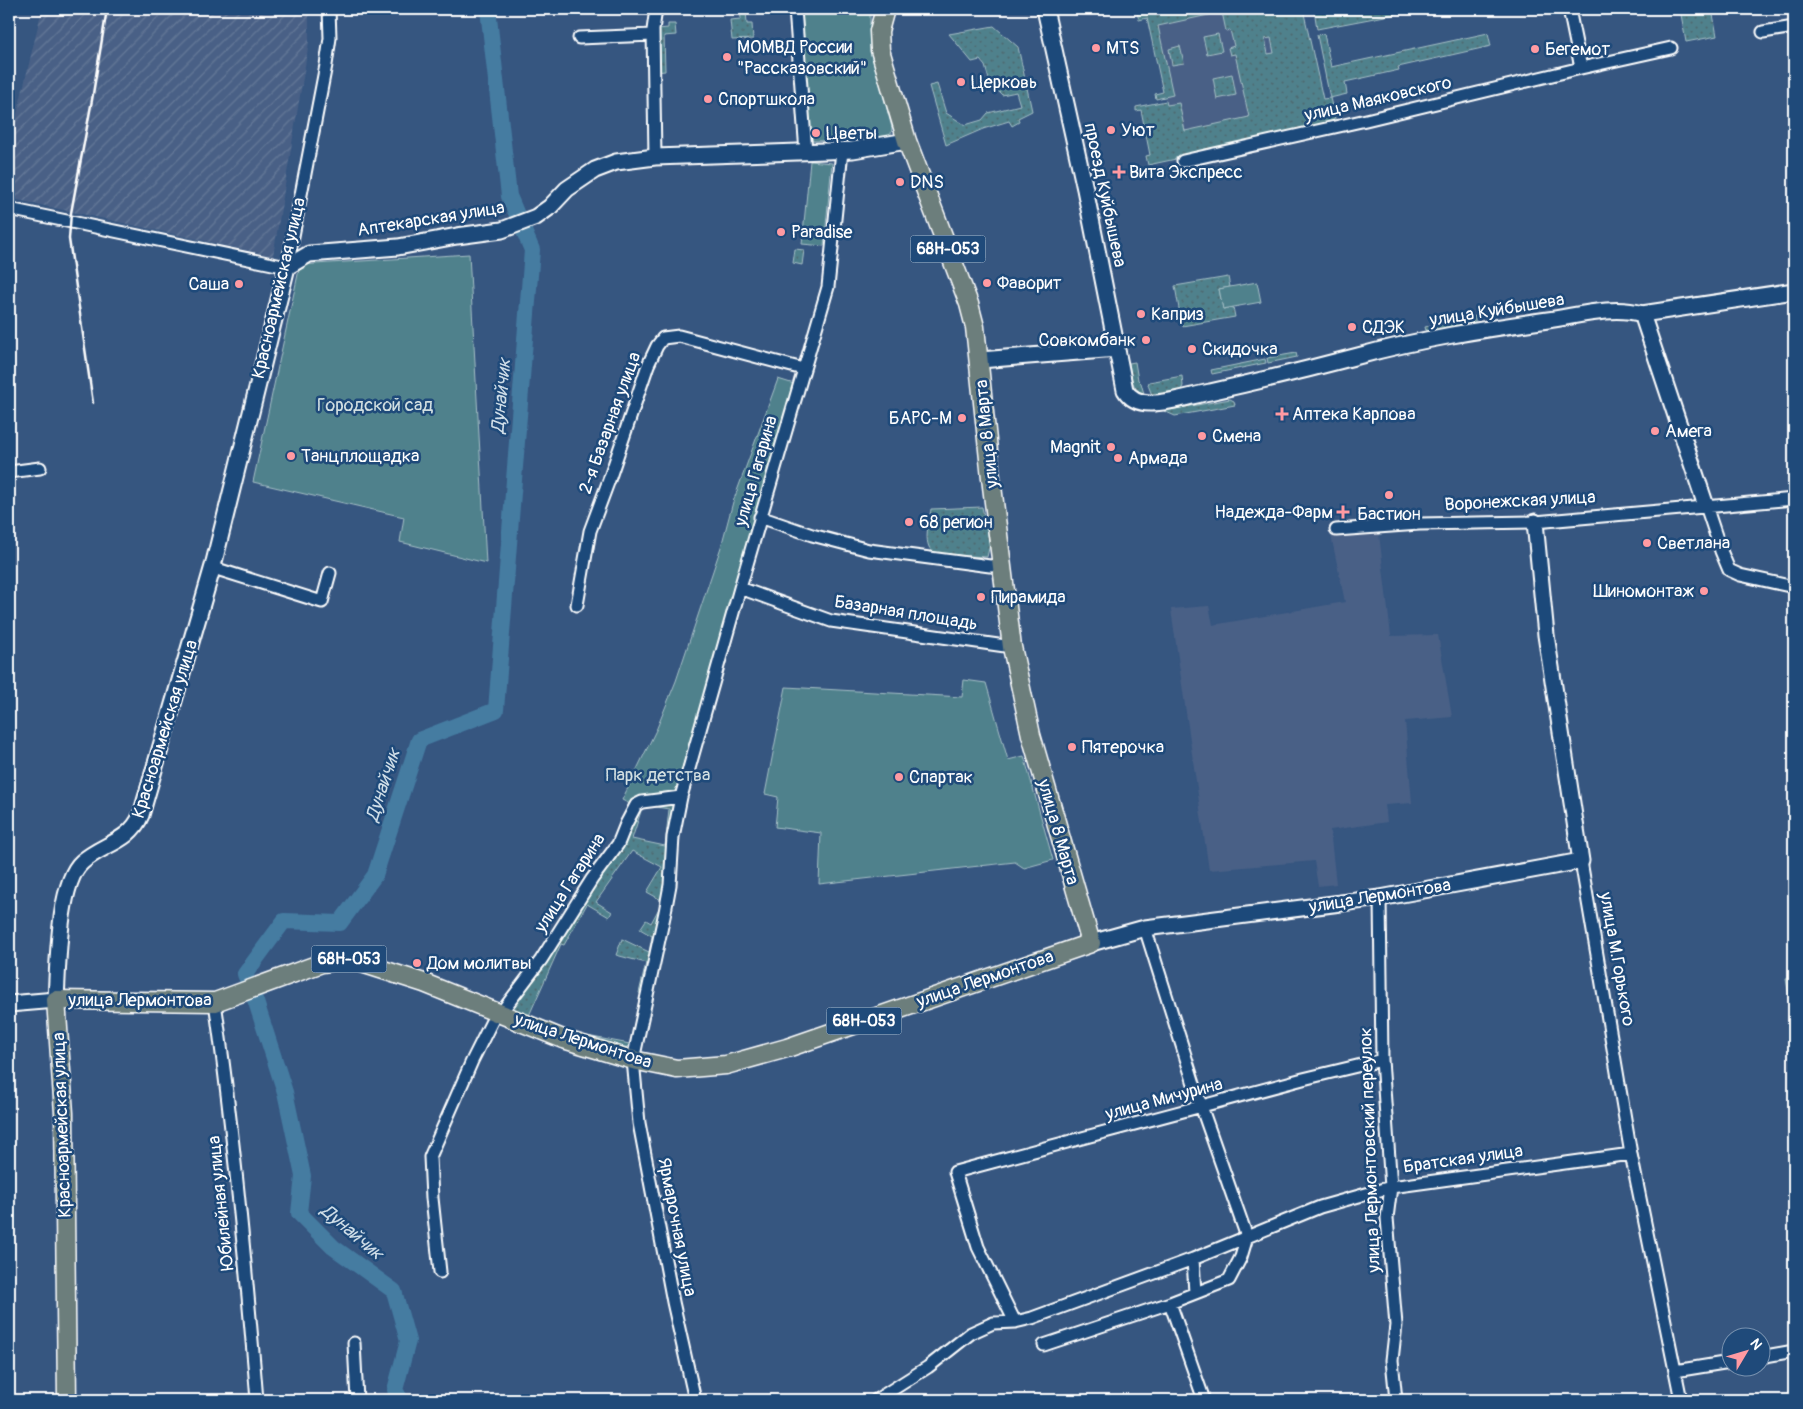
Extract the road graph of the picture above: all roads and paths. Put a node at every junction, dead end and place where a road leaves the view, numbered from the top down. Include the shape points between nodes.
1 (329, 9) edge
2 (656, 9) edge
3 (795, 9) edge
4 (885, 9) edge
5 (1045, 9) edge
6 (1569, 9) edge
7 (1794, 27) edge
8 (1763, 32) dead end
9 (653, 35) junction
10 (579, 38) dead end
11 (1671, 48) dead end
12 (1581, 68) junction
13 (908, 141) junction
14 (842, 151) junction
15 (806, 152) junction
16 (655, 157) junction
17 (1182, 161) dead end
18 (9, 208) edge
19 (287, 267) junction
20 (1794, 291) edge
21 (1642, 314) junction
22 (1117, 349) junction
23 (980, 360) junction
24 (804, 369) junction
25 (1125, 390) joint
26 (40, 468) dead end
27 (9, 472) edge
28 (1794, 499) edge
29 (1706, 506) junction
30 (760, 517) junction
31 (1534, 522) junction
32 (1336, 530) dead end
33 (1002, 565) junction
34 (213, 566) junction
35 (330, 573) dead end
36 (1794, 586) edge
37 (740, 588) junction
38 (577, 605) dead end
39 (1012, 647) junction
40 (682, 797) junction
41 (1581, 861) junction
42 (1380, 898) junction
43 (1145, 928) junction
44 (1091, 943) junction
45 (56, 1000) junction
46 (215, 1002) junction
47 (9, 1004) edge
48 (498, 1014) junction
49 (633, 1060) junction
50 (1382, 1060) junction
51 (1201, 1106) junction
52 (1631, 1154) junction
53 (1391, 1187) junction
54 (1247, 1238) junction
55 (1193, 1259) junction
56 (440, 1272) dead end
57 (1195, 1293) junction
58 (1170, 1303) junction
59 (1016, 1322) junction
60 (354, 1343) dead end
61 (1044, 1345) dead end
62 (1794, 1351) edge
63 (1770, 1355) edge
64 (1720, 1364) edge
65 (1676, 1371) junction
66 (67, 1400) edge
67 (256, 1400) edge
68 (356, 1400) edge
69 (695, 1400) edge
70 (876, 1400) edge
71 (1204, 1400) edge
72 (1396, 1400) edge
73 (1681, 1400) edge

1 - 19 street, Красноармейская улица via 330,38 326,65
2 - 9 street
3 - 15 street
4 - 13 main road, улица 8 Марта / 68Н-053 via 879,31 880,50
5 - 22 street, проезд Куйбышева
6 - 12 street
7 - 8 street
9 - 10 street
9 - 16 street
11 - 12 street, улица Маяковского
12 - 17 street, улица Маяковского
13 - 14 street, Аптекарская улица
13 - 23 main road, улица 8 Марта / 68Н-053 via 969,304
14 - 15 street, Аптекарская улица
14 - 24 street, улица Гагарина via 828,287
15 - 16 street, Аптекарская улица
16 - 19 street, Аптекарская улица via 616,162 594,170 536,217 502,230 398,247 309,254
18 - 19 street
19 - 34 street, Красноармейская улица
20 - 21 street, улица Куйбышева
21 - 25 street, улица Куйбышева via 1610,311 1477,330 1153,404 1137,401
21 - 29 street
22 - 23 street
22 - 25 street, проезд Куйбышева
23 - 33 main road, улица 8 Марта / 68Н-053
24 - 30 street, улица Гагарина
24 - 38 street, 2-я Базарная улица via 679,336 663,338 648,365 590,531
26 - 27 street
28 - 29 street, Воронежская улица
29 - 31 street, Воронежская улица
29 - 36 street via 1729,570
30 - 33 street via 869,550
30 - 37 street, улица Гагарина
31 - 32 street, Воронежская улица via 1419,524
31 - 41 street, улица М.Горького via 1546,635
33 - 39 main road, улица 8 Марта / 68Н-053
34 - 35 street via 322,602
34 - 45 street, Красноармейская улица via 138,823 119,841 82,862 70,881 62,920
37 - 39 street, Базарная площадь via 830,621
37 - 40 street, улица Гагарина
39 - 44 main road, улица 8 Марта / 68Н-053 via 1031,735
40 - 48 street, улица Гагарина via 636,805 618,844 541,960
40 - 49 street, улица Гагарина via 673,837 670,886
41 - 42 street, улица Лермонтова
41 - 52 street, улица М.Горького
42 - 43 street, улица Лермонтова
42 - 50 street, улица Лермонтовский переулок
43 - 44 street, улица Лермонтова
43 - 51 street
44 - 49 main road, улица Лермонтова / 68Н-053 via 786,1048 726,1065 677,1069
45 - 46 main road, улица Лермонтова / 68Н-053
45 - 47 street
45 - 66 main road, Красноармейская улица via 64,1113
46 - 48 main road, улица Лермонтова / 68Н-053 via 322,964 349,959 424,983
46 - 67 street, Юбилейная улица via 242,1229
48 - 49 main road, улица Лермонтова / 68Н-053 via 563,1039
48 - 56 street, улица Гагарина via 472,1061 430,1157
49 - 69 street, Ярмарочная улица via 639,1124
50 - 51 street, улица Мичурина
50 - 53 street, улица Лермонтовский переулок
51 - 54 street
51 - 59 street, улица Мичурина via 955,1172 978,1248
52 - 53 street, Братская улица
52 - 65 street, улица М.Горького
53 - 54 street, Братская улица via 1320,1207
53 - 72 street, улица Лермонтовский переулок via 1387,1218 1396,1325 1392,1360
54 - 55 street, Братская улица
54 - 57 street via 1229,1280
55 - 57 street
55 - 59 street, Братская улица
57 - 58 street
58 - 61 street
58 - 71 street
59 - 70 street, Братская улица via 993,1324 971,1333
60 - 68 street
62 - 63 street
64 - 65 street
65 - 73 street, улица М.Горького

